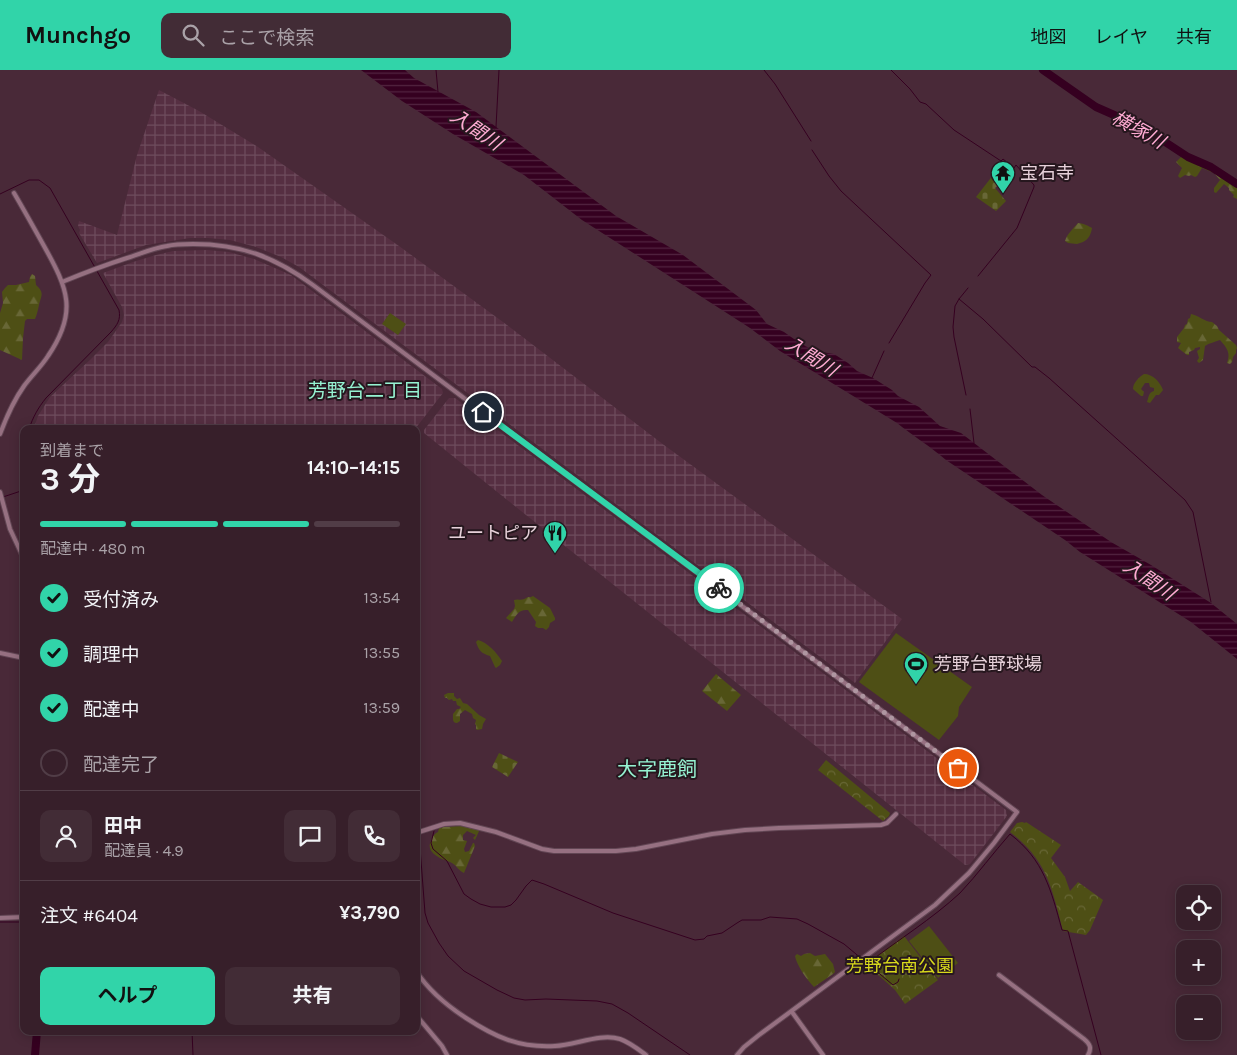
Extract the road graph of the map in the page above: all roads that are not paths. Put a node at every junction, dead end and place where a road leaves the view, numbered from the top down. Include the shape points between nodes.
1 (14, 193) dead end
2 (62, 282) junction
3 (0, 434) edge
4 (0, 492) edge
5 (20, 550) edge
6 (0, 653) edge
7 (20, 657) edge
8 (896, 814) dead end
9 (420, 831) edge
10 (20, 917) edge
11 (0, 918) edge
12 (998, 975) dead end
13 (420, 977) edge
14 (792, 1012) junction
15 (420, 1020) edge
16 (447, 1055) edge
17 (646, 1055) edge
18 (737, 1055) edge
19 (823, 1055) edge
20 (1088, 1055) edge

1 - 2 street
2 - 3 street via 67,308 60,335 42,365 23,387
2 - 14 street via 174,245 210,244 234,248 282,264 1017,812 969,873 941,899
4 - 5 street via 10,529
6 - 7 street
8 - 9 street via 881,825 745,830 616,851 542,849 460,823
10 - 11 street
12 - 20 street via 1084,1038 1090,1046
13 - 17 street via 437,997 494,1035 534,1046 563,1046 605,1037 626,1042
14 - 18 street
14 - 19 street
15 - 16 street

